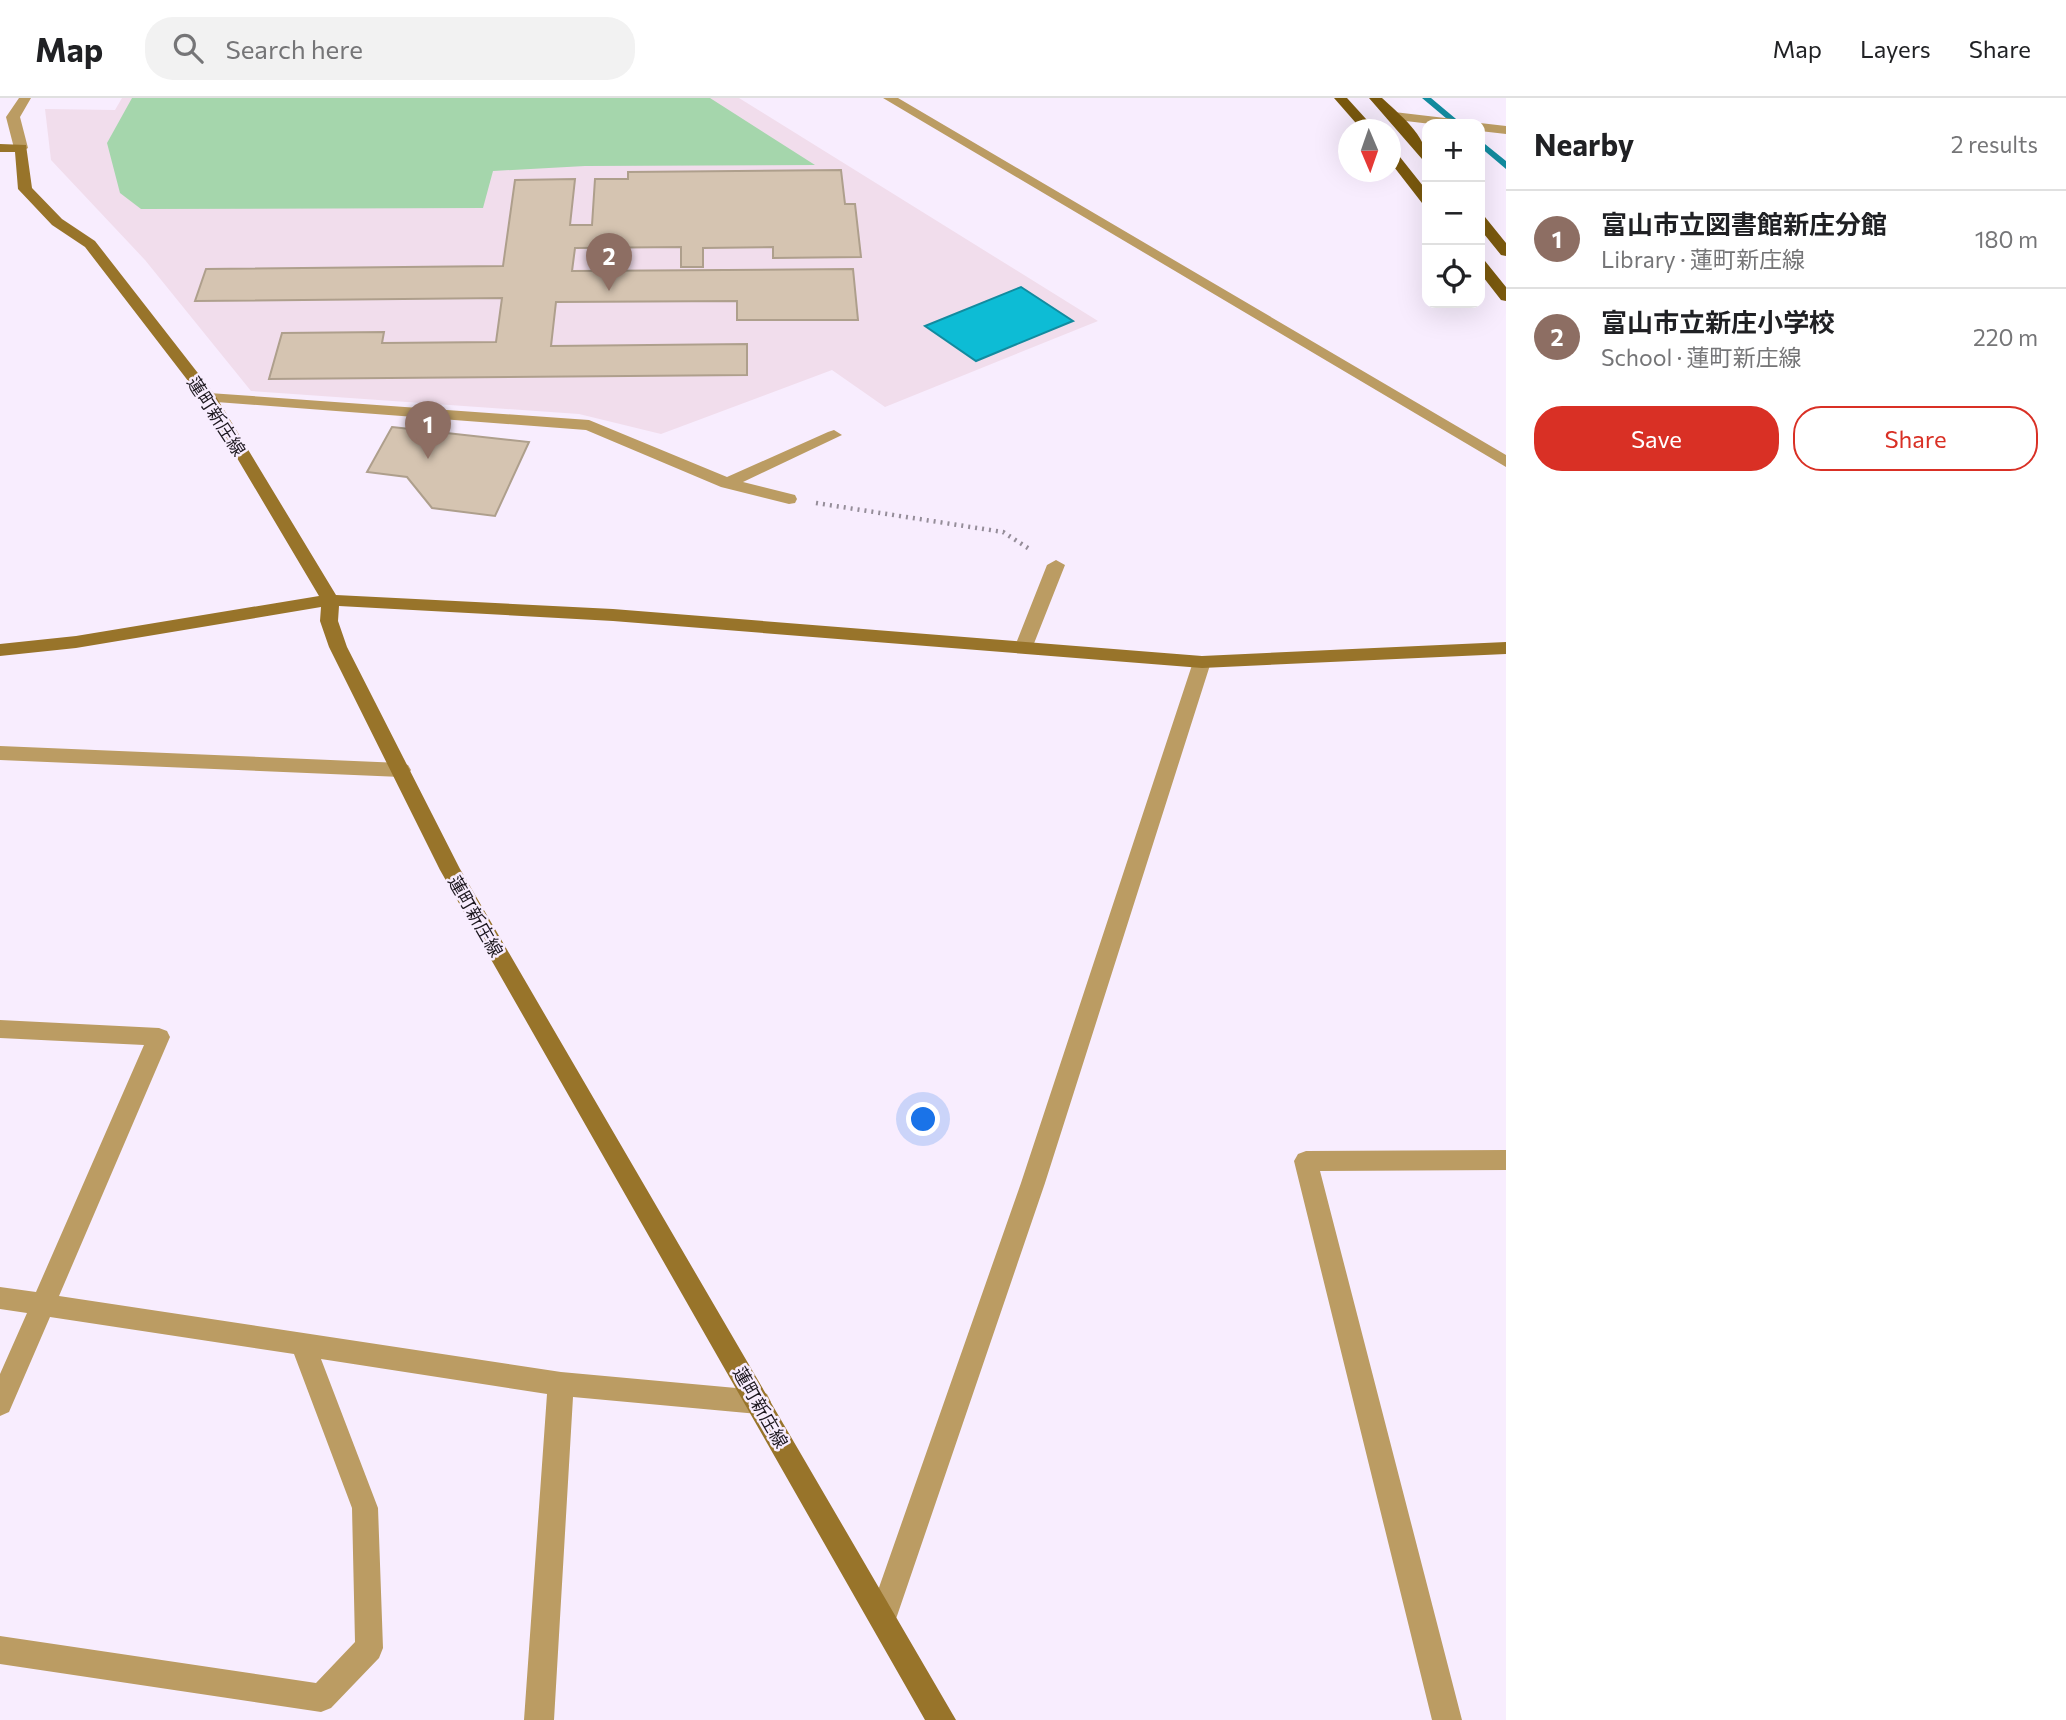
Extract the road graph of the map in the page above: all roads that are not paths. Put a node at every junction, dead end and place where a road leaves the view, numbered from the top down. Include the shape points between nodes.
1 (25, 98) edge
2 (889, 98) edge
3 (1340, 98) edge
4 (1375, 98) edge
5 (1394, 116) junction
6 (1360, 119) edge
7 (1422, 119) edge
8 (1485, 128) edge
9 (1506, 130) edge
10 (0, 148) edge
11 (21, 148) junction
12 (1422, 150) edge
13 (1401, 168) edge
14 (1422, 194) edge
15 (1485, 226) edge
16 (1506, 252) edge
17 (1485, 270) edge
18 (1506, 297) edge
19 (209, 398) junction
20 (834, 435) dead end
21 (1506, 462) edge
22 (727, 483) junction
23 (789, 499) road end
24 (1056, 565) road end
25 (330, 600) junction
26 (1024, 646) junction
27 (1506, 648) edge
28 (0, 650) edge
29 (1202, 662) junction
30 (0, 753) edge
31 (401, 770) junction
32 (0, 1029) edge
33 (1506, 1160) edge
34 (0, 1298) edge
35 (44, 1303) junction
36 (303, 1344) junction
37 (561, 1384) junction
38 (758, 1402) junction
39 (0, 1404) edge
40 (883, 1616) junction
41 (0, 1650) edge
42 (539, 1720) edge
43 (942, 1720) edge
44 (1447, 1720) edge

1 - 11 street via 13,117
2 - 21 street
3 - 6 main road
4 - 5 main road
5 - 7 street
5 - 12 main road
8 - 9 street
10 - 11 main road
11 - 19 main road, 蓮町新庄線 via 25,189 57,222 90,244
13 - 14 main road
15 - 16 main road
17 - 18 main road
19 - 22 street via 589,425
19 - 25 main road, 蓮町新庄線
20 - 22 street
22 - 23 street
24 - 26 street
25 - 26 main road via 613,615
25 - 28 main road
25 - 31 main road, 蓮町新庄線 via 328,621 338,647
26 - 29 main road
27 - 29 main road
29 - 40 street via 1033,1183
30 - 31 street
31 - 38 main road, 蓮町新庄線 via 450,870
32 - 35 street via 159,1037
33 - 44 street via 1306,1161
34 - 35 street
35 - 36 street
35 - 39 street
36 - 37 street
36 - 41 street via 365,1508 369,1648 321,1698
37 - 38 street
37 - 42 street
38 - 40 main road, 蓮町新庄線
40 - 43 main road, 蓮町新庄線

